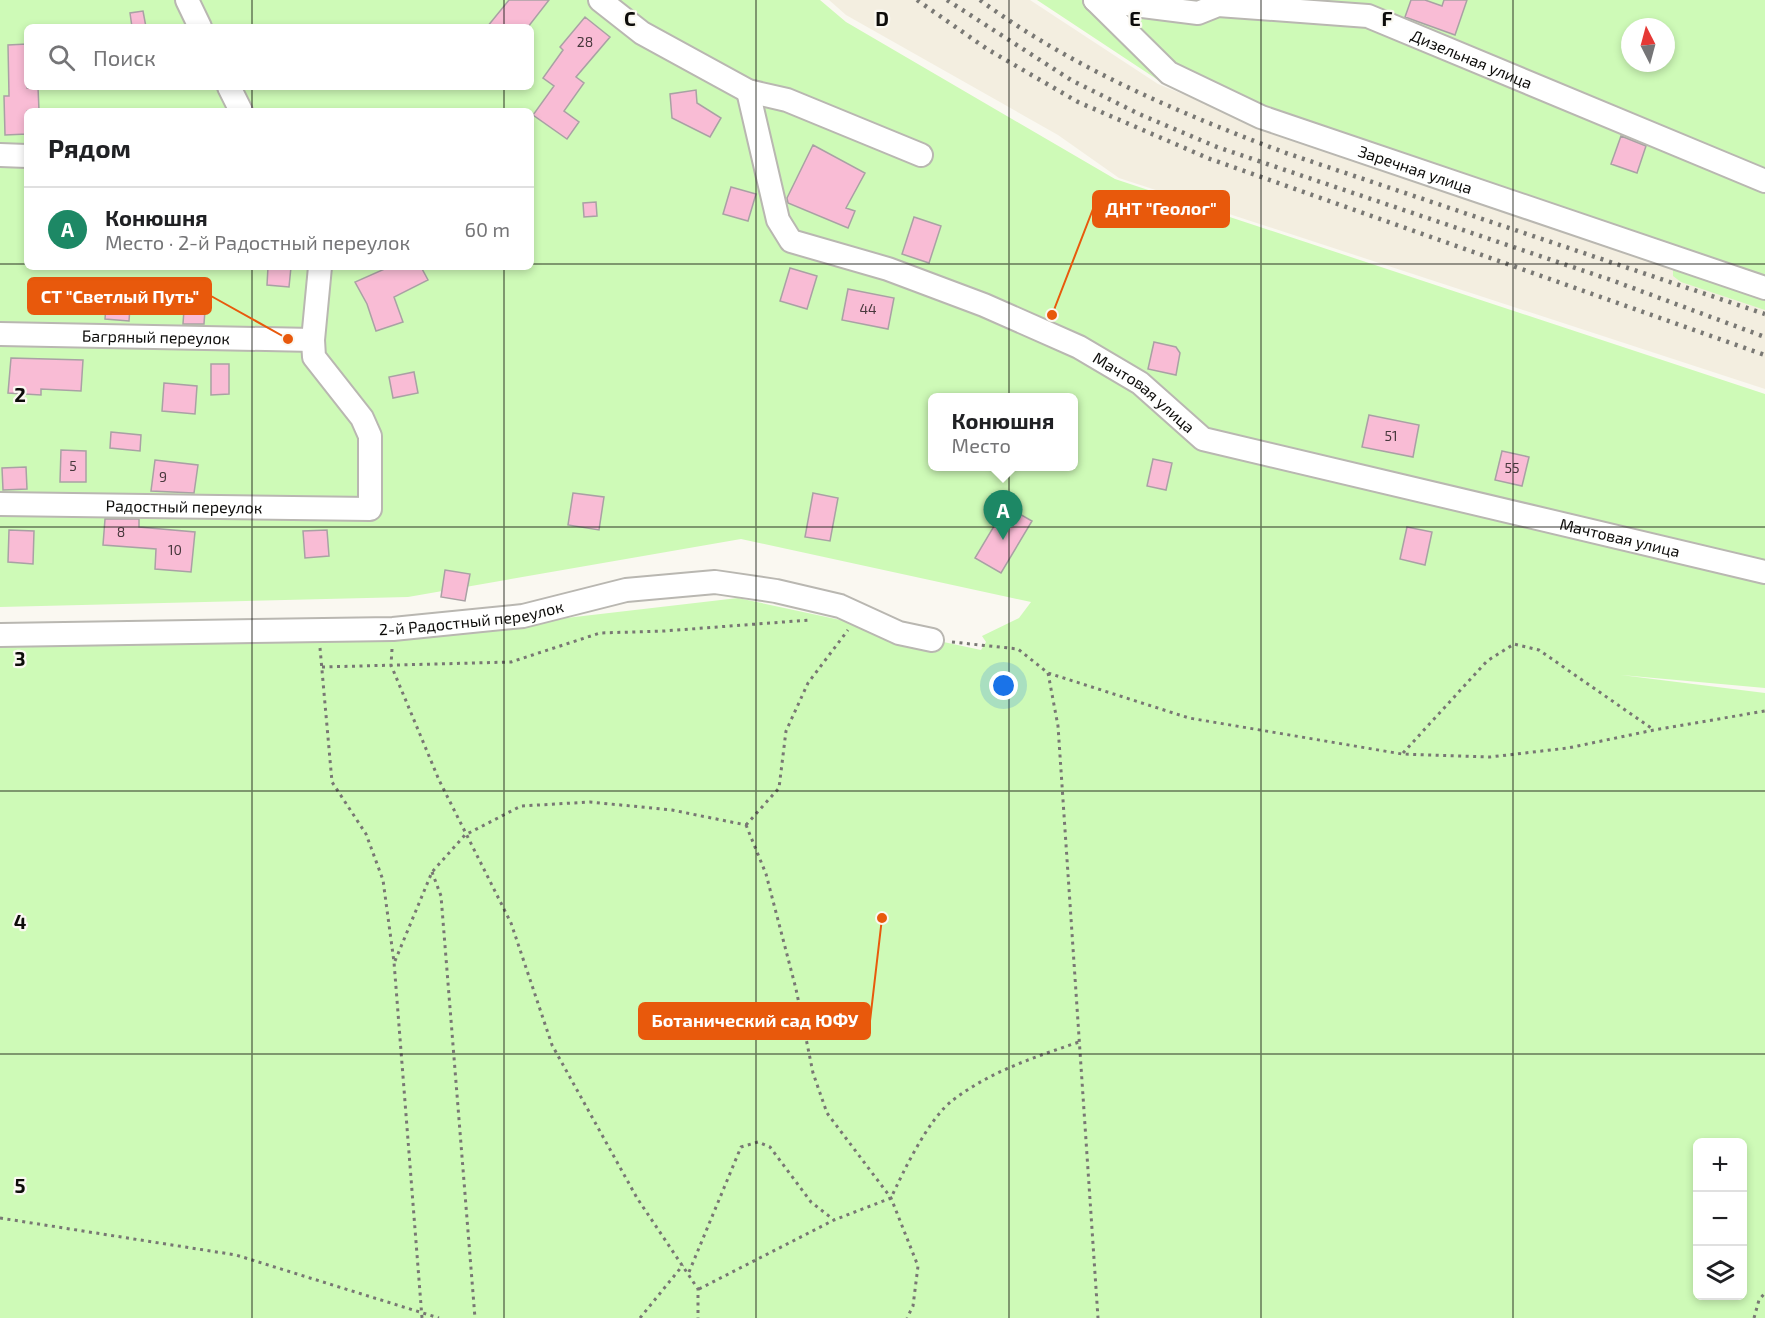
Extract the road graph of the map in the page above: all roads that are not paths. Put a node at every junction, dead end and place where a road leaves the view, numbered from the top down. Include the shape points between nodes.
1 (187, 0) edge
2 (600, 0) edge
3 (1095, 0) edge
4 (199, 24) edge
5 (230, 90) edge
6 (748, 91) junction
7 (240, 108) edge
8 (0, 155) edge
9 (24, 156) edge
10 (921, 156) dead end
11 (1765, 181) edge
12 (320, 270) edge
13 (1765, 288) edge
14 (0, 334) edge
15 (313, 340) junction
16 (0, 504) edge
17 (1765, 572) edge
18 (0, 635) edge
19 (932, 640) road end

1 - 4 street
2 - 6 street via 642,33
3 - 11 street, Дизельная улица via 1198,13 1218,5 1368,16
3 - 13 street, Заречная улица via 1169,73 1261,117
5 - 7 street
6 - 10 street via 788,100
6 - 17 street, Мачтовая улица via 778,220 791,241 888,269 1079,346 1140,383 1203,439
8 - 9 street
12 - 15 street
14 - 15 street, Багряный переулок
15 - 16 street, Радостный переулок via 314,357 362,418 370,436 370,509
18 - 19 street, 2-й Радостный переулок via 393,629 523,616 626,590 715,582 840,606 899,633

